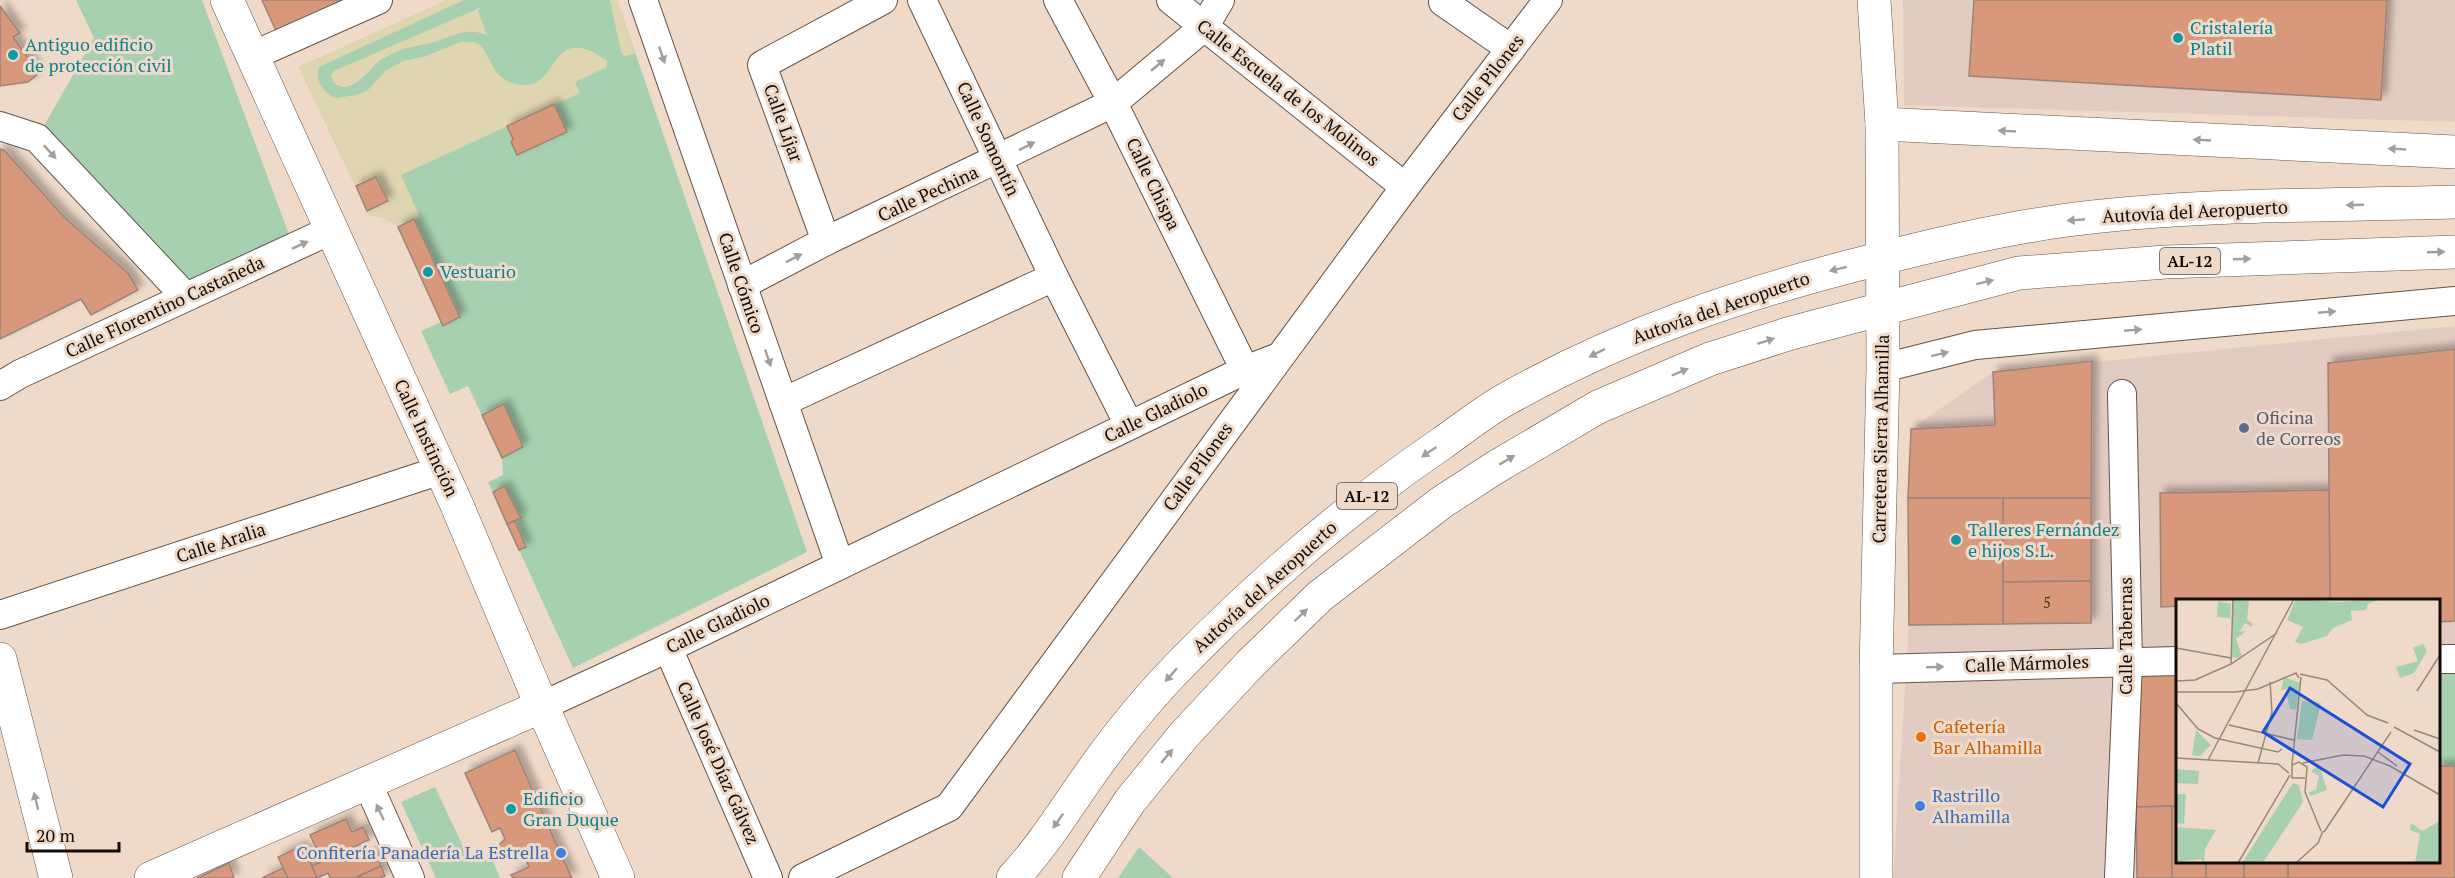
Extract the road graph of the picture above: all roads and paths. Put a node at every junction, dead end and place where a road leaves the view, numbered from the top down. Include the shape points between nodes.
1 (227, 0) edge
2 (378, 0) edge
3 (643, 0) edge
4 (883, 0) edge
5 (922, 0) edge
6 (1058, 0) edge
7 (1171, 0) edge
8 (1220, 0) edge
9 (1444, 0) edge
10 (1548, 0) edge
11 (1874, 0) edge
12 (1204, 27) junction
13 (1510, 49) junction
14 (252, 56) junction
15 (1113, 103) junction
16 (1882, 124) junction
17 (0, 126) edge
18 (2455, 152) edge
19 (999, 160) junction
20 (1405, 187) junction
21 (2455, 202) edge
22 (331, 230) junction
23 (826, 242) junction
24 (2455, 252) edge
25 (1882, 258) junction
26 (1054, 277) junction
27 (742, 285) junction
28 (185, 296) junction
29 (2455, 301) edge
30 (1882, 308) junction
31 (1279, 357) junction
32 (1883, 368) junction
33 (1245, 370) junction
34 (0, 386) edge
35 (2122, 394) dead end
36 (783, 402) junction
37 (1129, 425) junction
38 (441, 470) junction
39 (840, 565) junction
40 (0, 615) edge
41 (668, 648) junction
42 (0, 659) edge
43 (2455, 659) edge
44 (2440, 660) edge
45 (2176, 661) edge
46 (2127, 662) junction
47 (1876, 669) junction
48 (542, 706) junction
49 (368, 784) junction
50 (56, 878) edge
51 (151, 878) edge
52 (410, 878) edge
53 (618, 878) edge
54 (768, 878) edge
55 (803, 878) edge
56 (1013, 878) edge
57 (1079, 878) edge
58 (1876, 878) edge
59 (2118, 878) edge

1 - 14 main road, Calle Instinción
2 - 14 street
3 -> 27 street, Calle Cómico
4 - 23 street, Calle Líjar via 762,64
5 - 19 street, Calle Somontín
6 - 15 street, Calle Chispa
7 - 12 street, Calle Escuela de los Molinos
8 - 12 street, Calle Pechina
9 - 13 street
10 - 13 street, Calle Pilones
11 - 16 main road, Carretera Sierra Alhamilla
15 -> 12 street, Calle Pechina
12 - 20 street, Calle Escuela de los Molinos
13 - 20 street, Calle Pilones
14 - 22 main road, Calle Instinción
19 -> 15 street, Calle Pechina
15 - 33 street, Calle Chispa
18 -> 16 main road
16 - 25 main road, Carretera Sierra Alhamilla
17 -> 28 street via 37,138
19 - 23 street, Calle Pechina
19 - 26 street, Calle Somontín
20 - 31 street, Calle Pilones
21 -> 25 main road, Autovía del Aeropuerto / AL-12 via 2177,210 2060,221
28 -> 22 street, Calle Florentino Castañeda
22 - 38 main road, Calle Instinción
27 -> 23 street, Calle Pechina
30 -> 24 main road, AL-12 via 2019,273 2166,262
25 - 30 main road, Carretera Sierra Alhamilla
25 -> 56 main road, Autovía del Aeropuerto / AL-12 via 1710,307 1620,342 1501,402 1383,483 1300,550 1181,664 1110,747
26 - 36 street
26 - 37 street, Calle Somontín
27 -> 36 street, Calle Cómico
28 - 34 street, Calle Florentino Castañeda
32 -> 29 street via 1975,345
30 - 32 main road, Carretera Sierra Alhamilla
57 -> 30 main road, AL-12 via 1130,801 1213,703 1320,596 1420,518 1496,467 1598,407 1710,359
31 - 33 street, Calle Gladiolo
31 - 55 street, Calle Pilones via 949,807
32 - 47 main road, Carretera Sierra Alhamilla
33 - 37 street, Calle Gladiolo
35 - 46 street, Calle Tabernas
36 - 39 street, Calle Cómico
37 - 39 street, Calle Gladiolo
38 - 40 street, Calle Aralia
38 - 48 main road, Calle Instinción
39 - 41 street, Calle Gladiolo
41 - 48 street, Calle Gladiolo
41 - 54 street, Calle José Díaz Gálvez
50 -> 42 main road
43 - 44 street
45 - 46 street, Calle Mármoles
47 -> 46 street, Calle Mármoles
46 - 59 street, Calle Tabernas
47 - 58 main road, Carretera Sierra Alhamilla
48 - 49 main road, Calle Gladiolo
48 - 53 main road, Calle Instinción
49 - 51 main road, Calle Gladiolo
52 -> 49 street

